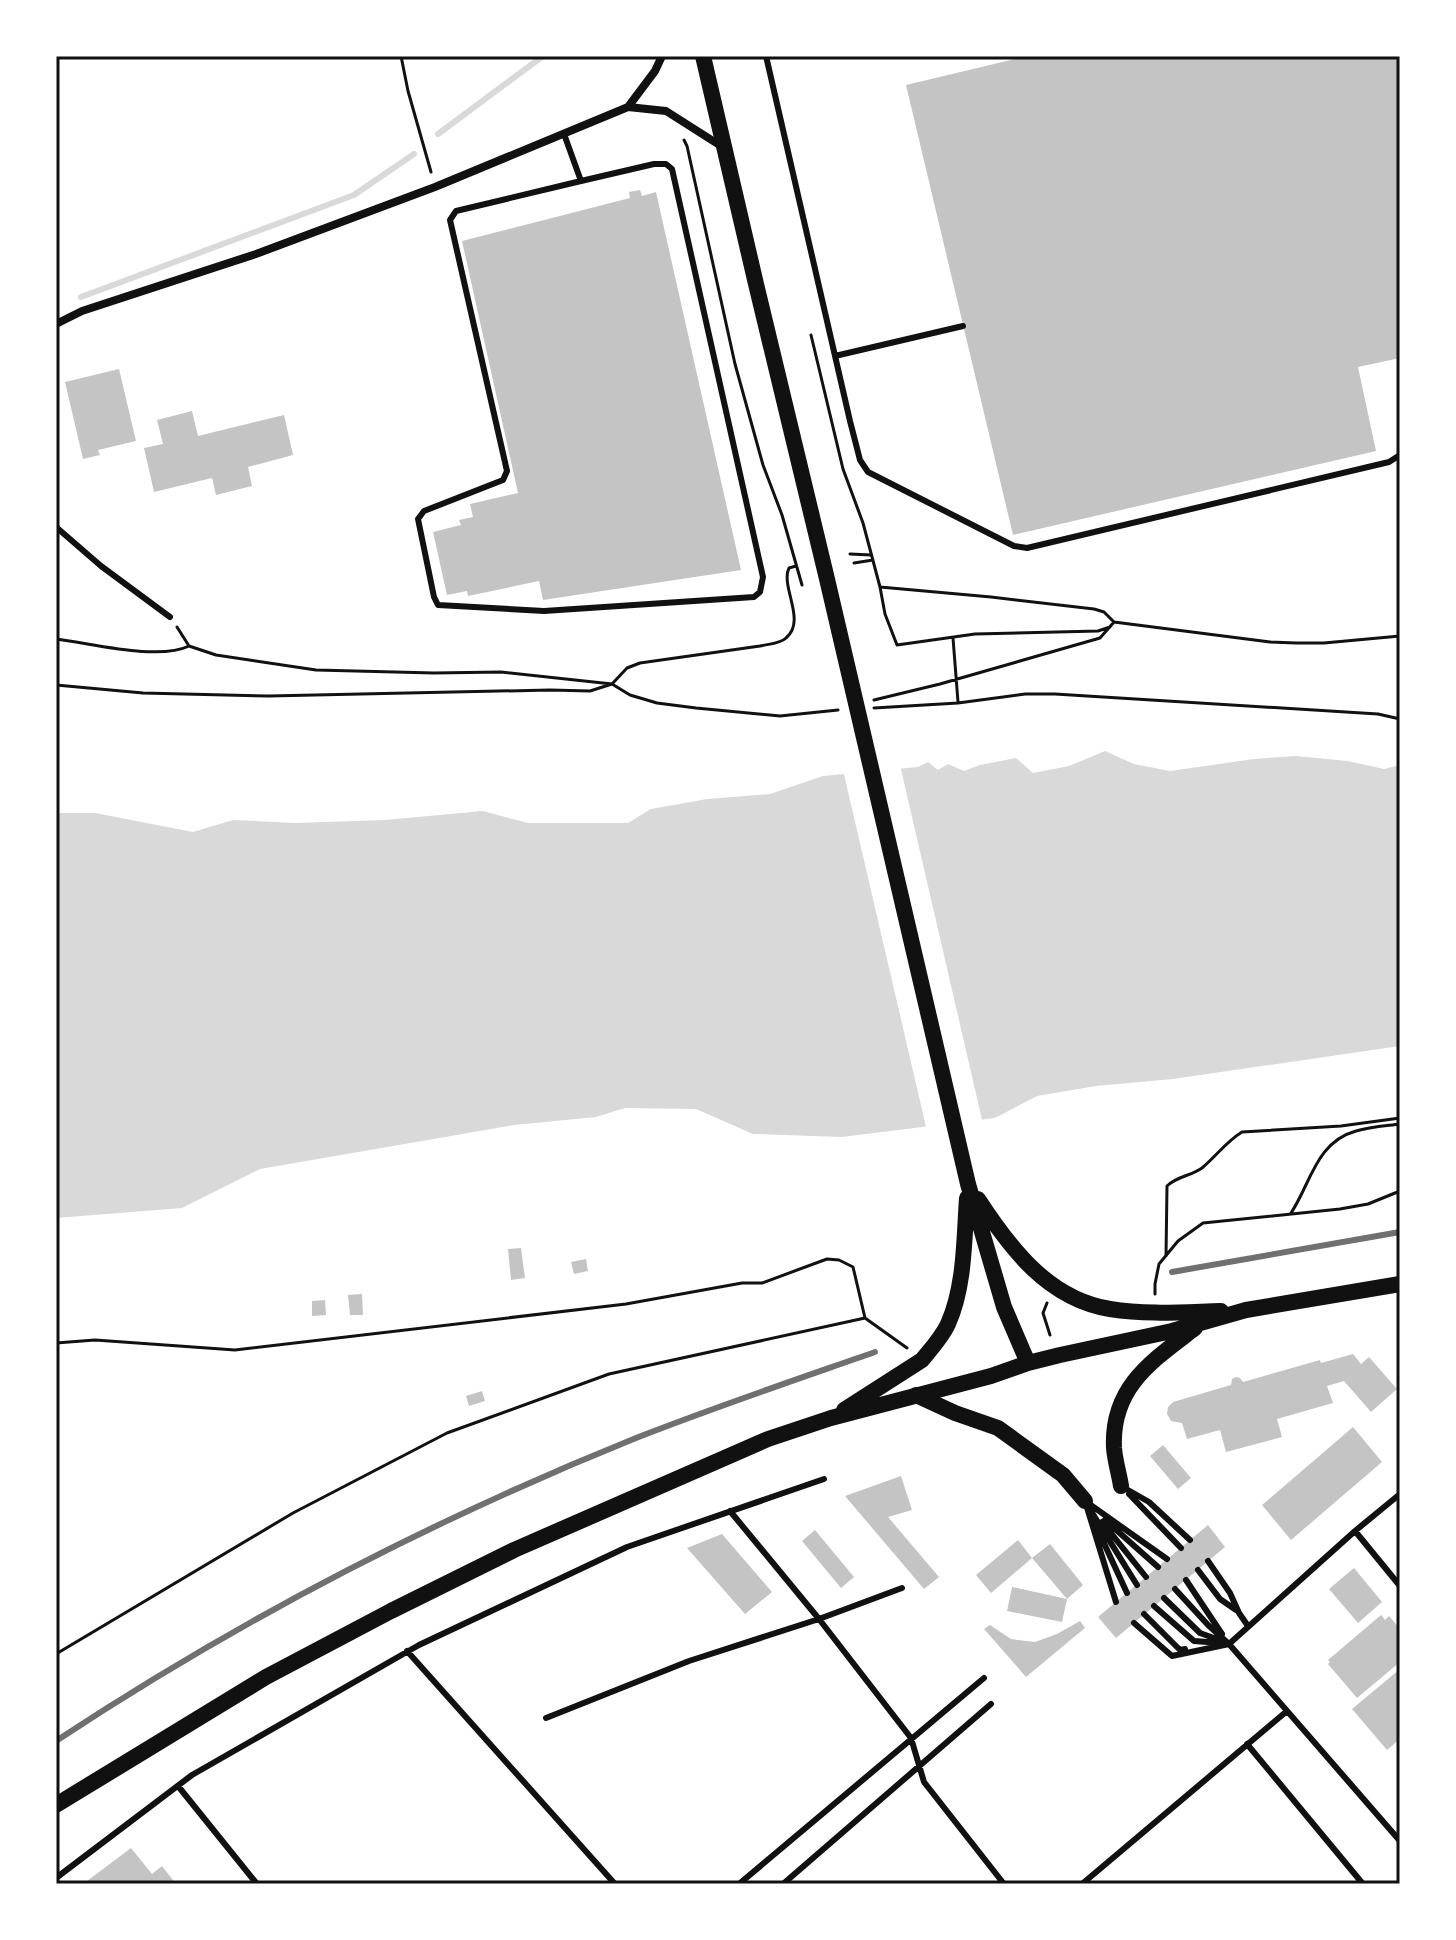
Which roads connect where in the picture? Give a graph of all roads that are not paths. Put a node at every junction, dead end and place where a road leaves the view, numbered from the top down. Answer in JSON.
{"nodes":[{"id":1,"x":662,"y":56,"type":"edge"},
{"id":2,"x":703,"y":56,"type":"edge"},
{"id":3,"x":766,"y":56,"type":"edge"},
{"id":4,"x":628,"y":107,"type":"junction"},
{"id":5,"x":564,"y":134,"type":"junction"},
{"id":6,"x":725,"y":148,"type":"junction"},
{"id":7,"x":581,"y":181,"type":"junction"},
{"id":8,"x":56,"y":324,"type":"edge"},
{"id":9,"x":963,"y":326,"type":"dead end"},
{"id":10,"x":835,"y":356,"type":"junction"},
{"id":11,"x":1400,"y":455,"type":"edge"},
{"id":12,"x":56,"y":527,"type":"edge"},
{"id":13,"x":170,"y":617,"type":"road end"},
{"id":14,"x":968,"y":1184,"type":"junction"},
{"id":15,"x":1400,"y":1284,"type":"edge"},
{"id":16,"x":1246,"y":1310,"type":"junction"},
{"id":17,"x":1201,"y":1323,"type":"junction"},
{"id":18,"x":1028,"y":1363,"type":"junction"},
{"id":19,"x":916,"y":1395,"type":"junction"},
{"id":20,"x":831,"y":1418,"type":"junction"},
{"id":21,"x":824,"y":1479,"type":"dead end"},
{"id":22,"x":1121,"y":1486,"type":"junction"},
{"id":23,"x":1400,"y":1494,"type":"edge"},
{"id":24,"x":1085,"y":1501,"type":"junction"},
{"id":25,"x":730,"y":1511,"type":"junction"},
{"id":26,"x":1355,"y":1531,"type":"junction"},
{"id":27,"x":1190,"y":1540,"type":"dead end"},
{"id":28,"x":1181,"y":1548,"type":"dead end"},
{"id":29,"x":1167,"y":1559,"type":"dead end"},
{"id":30,"x":1208,"y":1561,"type":"dead end"},
{"id":31,"x":1158,"y":1567,"type":"dead end"},
{"id":32,"x":1198,"y":1570,"type":"dead end"},
{"id":33,"x":1146,"y":1577,"type":"dead end"},
{"id":34,"x":1186,"y":1580,"type":"dead end"},
{"id":35,"x":1137,"y":1585,"type":"dead end"},
{"id":36,"x":1400,"y":1586,"type":"edge"},
{"id":37,"x":902,"y":1588,"type":"dead end"},
{"id":38,"x":1175,"y":1589,"type":"dead end"},
{"id":39,"x":1127,"y":1593,"type":"dead end"},
{"id":40,"x":1164,"y":1598,"type":"dead end"},
{"id":41,"x":1116,"y":1602,"type":"dead end"},
{"id":42,"x":1154,"y":1606,"type":"dead end"},
{"id":43,"x":1239,"y":1613,"type":"junction"},
{"id":44,"x":1144,"y":1614,"type":"dead end"},
{"id":45,"x":819,"y":1619,"type":"junction"},
{"id":46,"x":1134,"y":1623,"type":"dead end"},
{"id":47,"x":1248,"y":1626,"type":"junction"},
{"id":48,"x":1229,"y":1644,"type":"junction"},
{"id":49,"x":407,"y":1651,"type":"junction"},
{"id":50,"x":984,"y":1678,"type":"dead end"},
{"id":51,"x":991,"y":1704,"type":"dead end"},
{"id":52,"x":1287,"y":1711,"type":"junction"},
{"id":53,"x":546,"y":1718,"type":"dead end"},
{"id":54,"x":911,"y":1738,"type":"junction"},
{"id":55,"x":1247,"y":1744,"type":"junction"},
{"id":56,"x":919,"y":1765,"type":"junction"},
{"id":57,"x":178,"y":1786,"type":"junction"},
{"id":58,"x":56,"y":1805,"type":"edge"},
{"id":59,"x":1400,"y":1841,"type":"edge"},
{"id":60,"x":56,"y":1878,"type":"edge"},
{"id":61,"x":257,"y":1884,"type":"edge"},
{"id":62,"x":615,"y":1884,"type":"edge"},
{"id":63,"x":739,"y":1884,"type":"edge"},
{"id":64,"x":783,"y":1884,"type":"edge"},
{"id":65,"x":1004,"y":1884,"type":"edge"},
{"id":66,"x":1082,"y":1884,"type":"edge"},
{"id":67,"x":1363,"y":1884,"type":"edge"}],
"edges":[{"from":1,"to":4,"type":"street"},
{"from":2,"to":6,"type":"main road"},
{"from":3,"to":10,"type":"lane"},
{"from":4,"to":5,"type":"street"},
{"from":4,"to":6,"type":"street"},
{"from":5,"to":7,"type":"lane"},
{"from":5,"to":8,"type":"street"},
{"from":6,"to":14,"type":"main road"},
{"from":7,"to":7,"type":"lane"},
{"from":9,"to":10,"type":"lane"},
{"from":10,"to":11,"type":"lane"},
{"from":12,"to":13,"type":"lane"},
{"from":14,"to":16,"type":"main road"},
{"from":14,"to":18,"type":"main road"},
{"from":14,"to":20,"type":"main road"},
{"from":15,"to":16,"type":"main road"},
{"from":16,"to":17,"type":"main road"},
{"from":17,"to":18,"type":"main road"},
{"from":17,"to":22,"type":"main road"},
{"from":18,"to":19,"type":"main road"},
{"from":19,"to":20,"type":"main road"},
{"from":19,"to":24,"type":"main road"},
{"from":20,"to":58,"type":"main road"},
{"from":21,"to":25,"type":"lane"},
{"from":22,"to":27,"type":"lane"},
{"from":22,"to":28,"type":"lane"},
{"from":23,"to":26,"type":"lane"},
{"from":24,"to":29,"type":"lane"},
{"from":24,"to":31,"type":"lane"},
{"from":24,"to":33,"type":"lane"},
{"from":24,"to":35,"type":"lane"},
{"from":24,"to":39,"type":"lane"},
{"from":24,"to":41,"type":"lane"},
{"from":25,"to":45,"type":"lane"},
{"from":25,"to":49,"type":"lane"},
{"from":26,"to":36,"type":"lane"},
{"from":26,"to":47,"type":"lane"},
{"from":30,"to":43,"type":"lane"},
{"from":32,"to":43,"type":"lane"},
{"from":34,"to":48,"type":"lane"},
{"from":37,"to":45,"type":"lane"},
{"from":38,"to":48,"type":"lane"},
{"from":40,"to":48,"type":"lane"},
{"from":42,"to":48,"type":"lane"},
{"from":43,"to":47,"type":"lane"},
{"from":44,"to":48,"type":"lane"},
{"from":45,"to":53,"type":"lane"},
{"from":45,"to":54,"type":"lane"},
{"from":46,"to":48,"type":"lane"},
{"from":47,"to":48,"type":"lane"},
{"from":48,"to":52,"type":"lane"},
{"from":49,"to":57,"type":"lane"},
{"from":49,"to":62,"type":"lane"},
{"from":50,"to":54,"type":"lane"},
{"from":51,"to":56,"type":"lane"},
{"from":52,"to":55,"type":"lane"},
{"from":52,"to":59,"type":"lane"},
{"from":54,"to":56,"type":"lane"},
{"from":54,"to":63,"type":"lane"},
{"from":55,"to":66,"type":"lane"},
{"from":55,"to":67,"type":"lane"},
{"from":56,"to":64,"type":"lane"},
{"from":56,"to":65,"type":"lane"},
{"from":57,"to":60,"type":"lane"},
{"from":57,"to":61,"type":"lane"}]}
